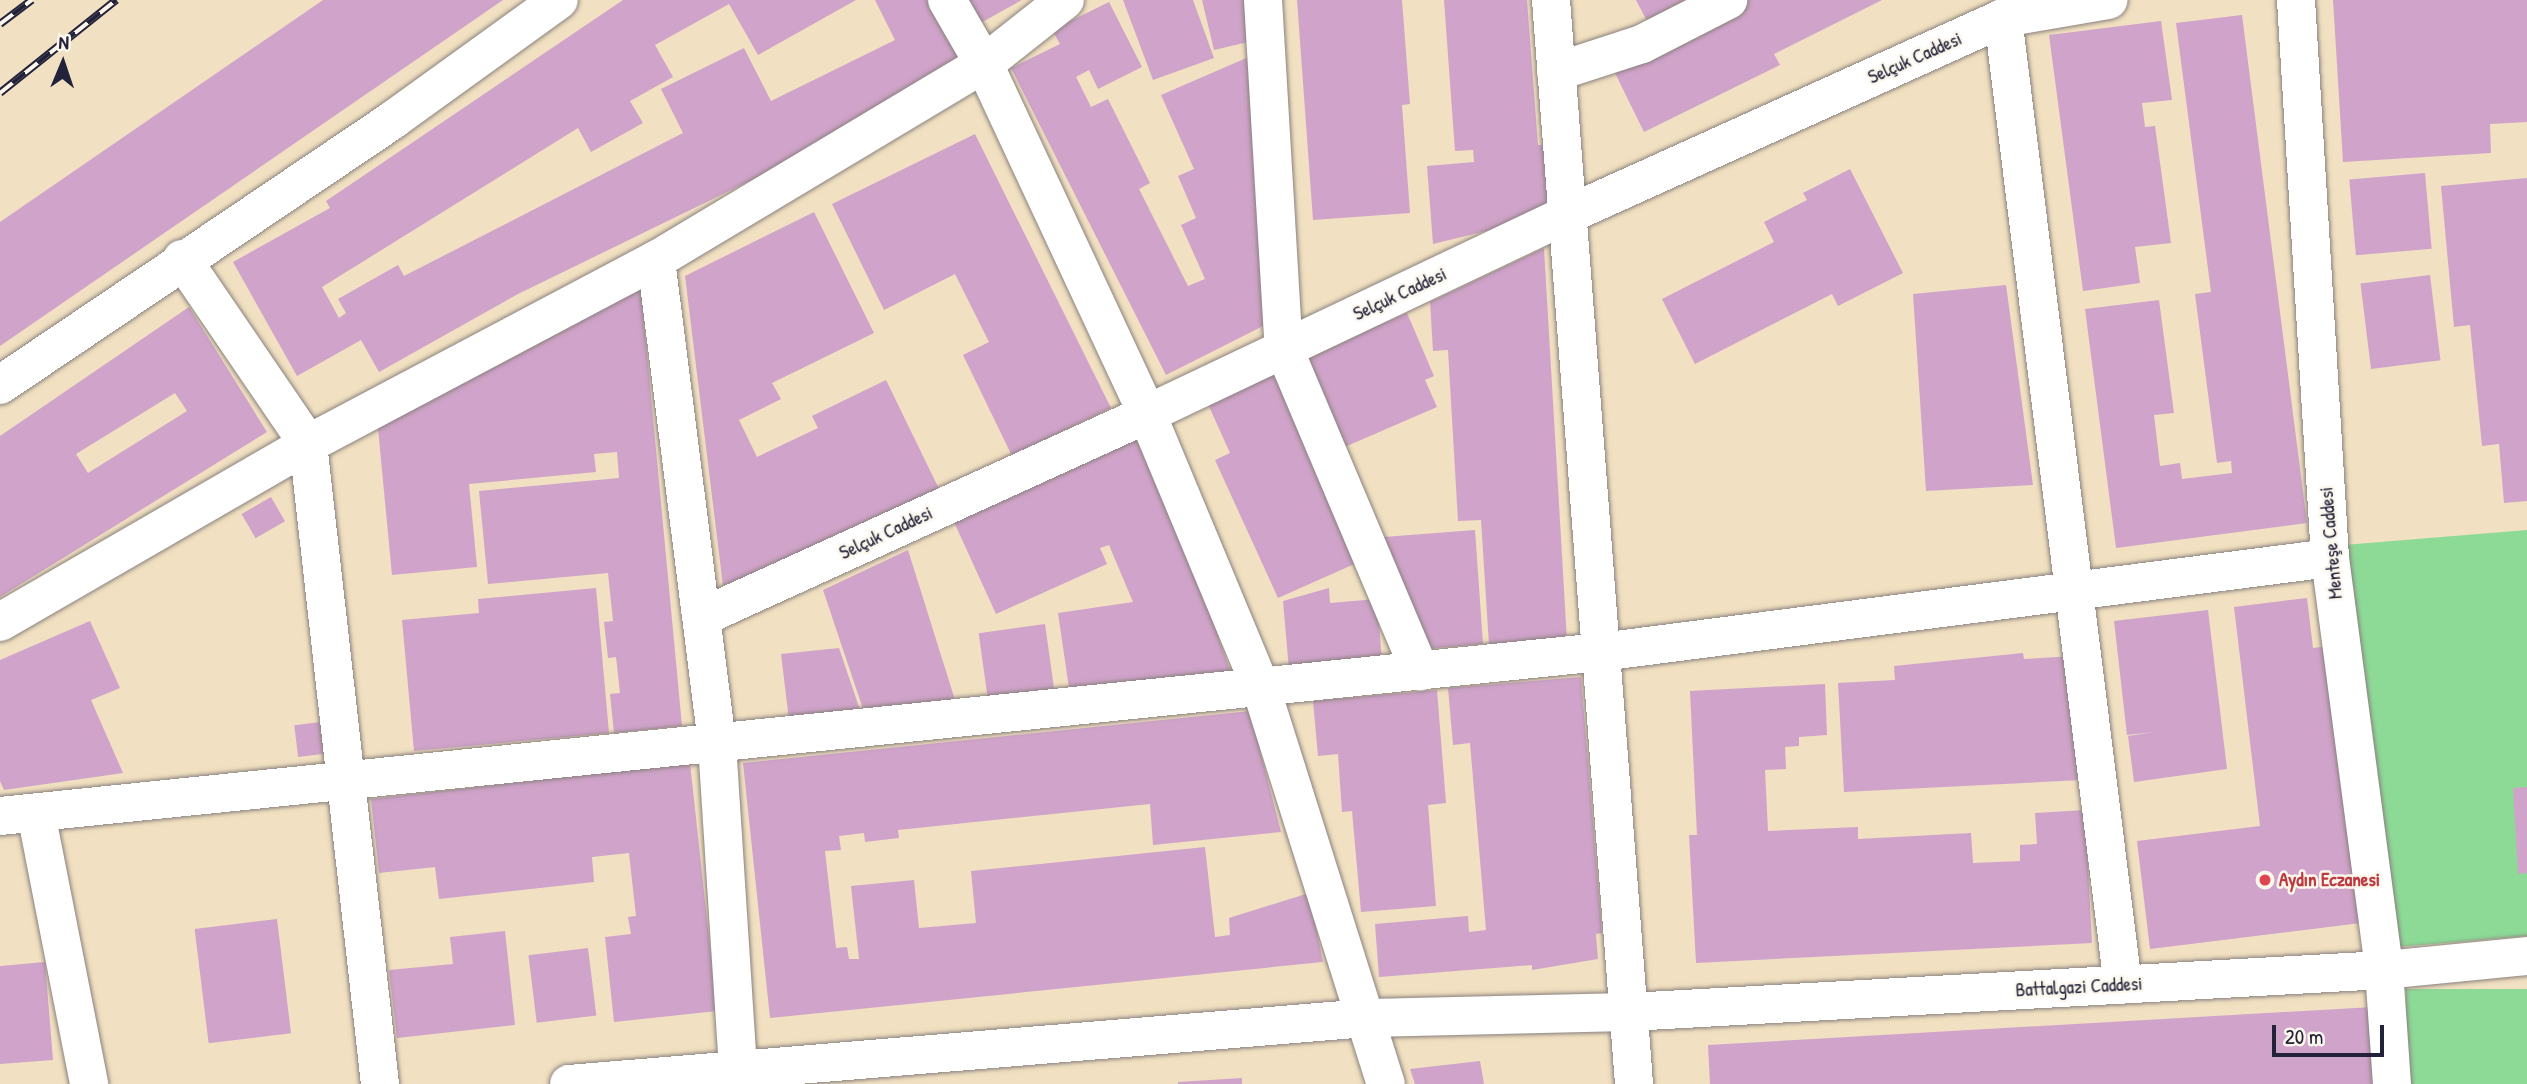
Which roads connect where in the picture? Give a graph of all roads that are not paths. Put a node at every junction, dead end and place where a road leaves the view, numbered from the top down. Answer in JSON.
{"nodes":[{"id":1,"x":559,"y":0,"type":"edge"},
{"id":2,"x":947,"y":0,"type":"edge"},
{"id":3,"x":1065,"y":0,"type":"edge"},
{"id":4,"x":1263,"y":0,"type":"edge"},
{"id":5,"x":1551,"y":0,"type":"edge"},
{"id":6,"x":1728,"y":0,"type":"edge"},
{"id":7,"x":2108,"y":0,"type":"edge"},
{"id":8,"x":2296,"y":0,"type":"edge"},
{"id":9,"x":2003,"y":18,"type":"junction"},
{"id":10,"x":984,"y":64,"type":"junction"},
{"id":11,"x":1556,"y":72,"type":"junction"},
{"id":12,"x":1567,"y":215,"type":"junction"},
{"id":13,"x":182,"y":259,"type":"junction"},
{"id":14,"x":656,"y":260,"type":"junction"},
{"id":15,"x":1284,"y":349,"type":"junction"},
{"id":16,"x":0,"y":385,"type":"edge"},
{"id":17,"x":1147,"y":414,"type":"junction"},
{"id":18,"x":308,"y":444,"type":"junction"},
{"id":19,"x":2330,"y":558,"type":"junction"},
{"id":20,"x":2077,"y":591,"type":"junction"},
{"id":21,"x":702,"y":617,"type":"junction"},
{"id":22,"x":0,"y":622,"type":"edge"},
{"id":23,"x":1601,"y":652,"type":"junction"},
{"id":24,"x":1420,"y":671,"type":"junction"},
{"id":25,"x":1261,"y":688,"type":"junction"},
{"id":26,"x":717,"y":744,"type":"junction"},
{"id":27,"x":347,"y":780,"type":"junction"},
{"id":28,"x":18,"y":814,"type":"edge"},
{"id":29,"x":2527,"y":956,"type":"edge"},
{"id":30,"x":2384,"y":970,"type":"junction"},
{"id":31,"x":2123,"y":985,"type":"junction"},
{"id":32,"x":1630,"y":1012,"type":"junction"},
{"id":33,"x":1367,"y":1018,"type":"junction"},
{"id":34,"x":738,"y":1078,"type":"edge"},
{"id":35,"x":89,"y":1084,"type":"edge"},
{"id":36,"x":380,"y":1084,"type":"edge"},
{"id":37,"x":569,"y":1084,"type":"edge"},
{"id":38,"x":1386,"y":1084,"type":"edge"},
{"id":39,"x":1633,"y":1084,"type":"edge"},
{"id":40,"x":2392,"y":1084,"type":"edge"}],
"edges":[{"from":1,"to":13,"type":"street"},
{"from":2,"to":10,"type":"street"},
{"from":3,"to":10,"type":"street"},
{"from":4,"to":15,"type":"street"},
{"from":5,"to":11,"type":"street"},
{"from":6,"to":11,"type":"street"},
{"from":7,"to":9,"type":"street","name":"Selçuk Caddesi"},
{"from":8,"to":19,"type":"street","name":"Menteşe Caddesi"},
{"from":9,"to":12,"type":"street","name":"Selçuk Caddesi"},
{"from":9,"to":20,"type":"street"},
{"from":10,"to":14,"type":"street"},
{"from":10,"to":17,"type":"street"},
{"from":11,"to":12,"type":"street"},
{"from":12,"to":15,"type":"street","name":"Selçuk Caddesi"},
{"from":12,"to":23,"type":"street"},
{"from":13,"to":16,"type":"street"},
{"from":13,"to":18,"type":"street"},
{"from":14,"to":18,"type":"street"},
{"from":14,"to":21,"type":"street"},
{"from":15,"to":17,"type":"street","name":"Selçuk Caddesi"},
{"from":15,"to":24,"type":"street"},
{"from":17,"to":21,"type":"street","name":"Selçuk Caddesi"},
{"from":17,"to":25,"type":"street"},
{"from":18,"to":22,"type":"street"},
{"from":18,"to":27,"type":"street"},
{"from":19,"to":20,"type":"street"},
{"from":19,"to":30,"type":"street","name":"Menteşe Caddesi"},
{"from":20,"to":23,"type":"street"},
{"from":20,"to":31,"type":"street"},
{"from":21,"to":26,"type":"street"},
{"from":23,"to":24,"type":"street"},
{"from":23,"to":32,"type":"street"},
{"from":24,"to":25,"type":"street"},
{"from":25,"to":26,"type":"street"},
{"from":25,"to":33,"type":"street"},
{"from":26,"to":27,"type":"street"},
{"from":26,"to":34,"type":"street"},
{"from":27,"to":28,"type":"street"},
{"from":27,"to":36,"type":"street"},
{"from":28,"to":35,"type":"street"},
{"from":29,"to":30,"type":"street","name":"Battalgazi Caddesi"},
{"from":30,"to":31,"type":"street","name":"Battalgazi Caddesi"},
{"from":30,"to":40,"type":"street","name":"Menteşe Caddesi"},
{"from":31,"to":32,"type":"street","name":"Battalgazi Caddesi"},
{"from":32,"to":33,"type":"street","name":"Battalgazi Caddesi"},
{"from":32,"to":39,"type":"street"},
{"from":33,"to":34,"type":"street","name":"Battalgazi Caddesi"},
{"from":33,"to":38,"type":"street"},
{"from":34,"to":37,"type":"street","name":"Battalgazi Caddesi"}]}
